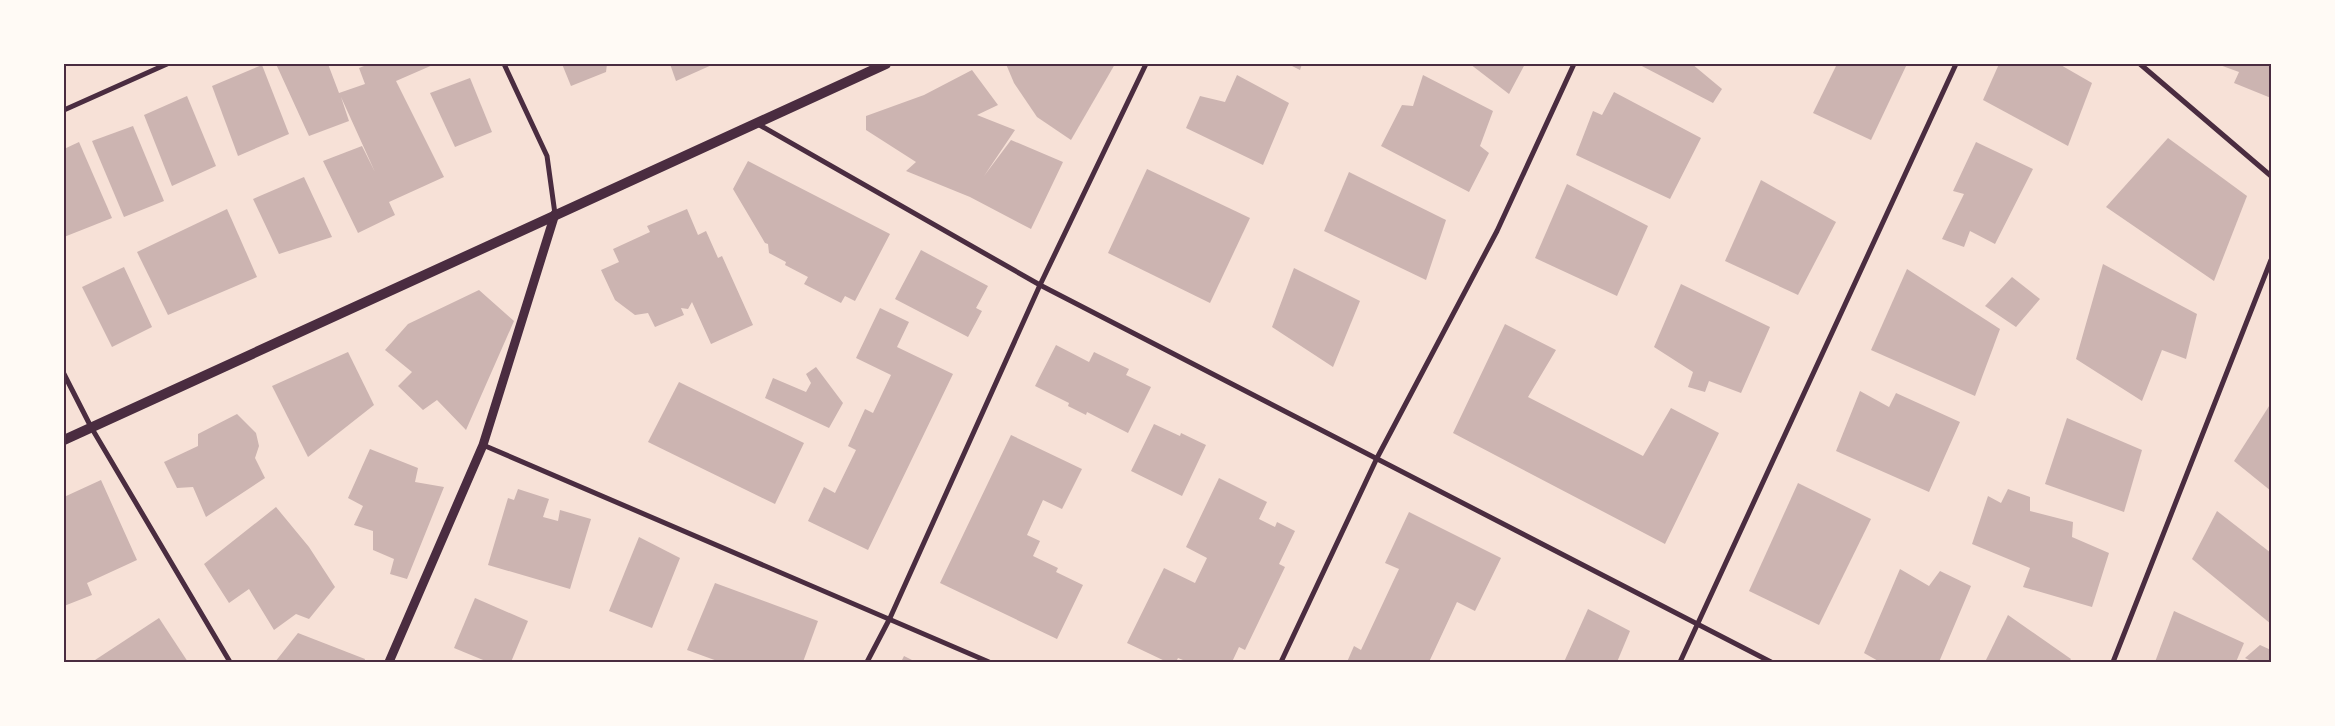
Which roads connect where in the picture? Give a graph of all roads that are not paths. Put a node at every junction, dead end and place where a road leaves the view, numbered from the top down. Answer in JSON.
{"nodes":[{"id":1,"x":167,"y":64,"type":"edge"},
{"id":2,"x":504,"y":64,"type":"edge"},
{"id":3,"x":886,"y":64,"type":"edge"},
{"id":4,"x":1146,"y":64,"type":"edge"},
{"id":5,"x":1574,"y":64,"type":"edge"},
{"id":6,"x":1956,"y":64,"type":"edge"},
{"id":7,"x":2140,"y":64,"type":"edge"},
{"id":8,"x":64,"y":110,"type":"edge"},
{"id":9,"x":756,"y":123,"type":"junction"},
{"id":10,"x":2271,"y":176,"type":"edge"},
{"id":11,"x":555,"y":214,"type":"junction"},
{"id":12,"x":2271,"y":260,"type":"edge"},
{"id":13,"x":1040,"y":285,"type":"junction"},
{"id":14,"x":64,"y":374,"type":"edge"},
{"id":15,"x":91,"y":427,"type":"junction"},
{"id":16,"x":64,"y":440,"type":"edge"},
{"id":17,"x":483,"y":445,"type":"junction"},
{"id":18,"x":1377,"y":458,"type":"junction"},
{"id":19,"x":890,"y":618,"type":"junction"},
{"id":20,"x":1698,"y":625,"type":"junction"},
{"id":21,"x":230,"y":662,"type":"edge"},
{"id":22,"x":389,"y":662,"type":"edge"},
{"id":23,"x":867,"y":662,"type":"edge"},
{"id":24,"x":989,"y":662,"type":"edge"},
{"id":25,"x":1281,"y":662,"type":"edge"},
{"id":26,"x":1680,"y":662,"type":"edge"},
{"id":27,"x":1771,"y":662,"type":"edge"},
{"id":28,"x":2113,"y":662,"type":"edge"}],
"edges":[{"from":1,"to":8,"type":"street"},
{"from":2,"to":11,"type":"street"},
{"from":3,"to":9,"type":"main road"},
{"from":4,"to":13,"type":"street"},
{"from":5,"to":18,"type":"street"},
{"from":6,"to":20,"type":"street"},
{"from":7,"to":10,"type":"street"},
{"from":9,"to":11,"type":"main road"},
{"from":9,"to":13,"type":"street"},
{"from":11,"to":15,"type":"main road"},
{"from":11,"to":17,"type":"street"},
{"from":12,"to":28,"type":"street"},
{"from":13,"to":18,"type":"street"},
{"from":13,"to":19,"type":"street"},
{"from":14,"to":15,"type":"street"},
{"from":15,"to":16,"type":"main road"},
{"from":15,"to":21,"type":"street"},
{"from":17,"to":19,"type":"street"},
{"from":17,"to":22,"type":"street"},
{"from":18,"to":20,"type":"street"},
{"from":18,"to":25,"type":"street"},
{"from":19,"to":23,"type":"street"},
{"from":19,"to":24,"type":"street"},
{"from":20,"to":26,"type":"street"},
{"from":20,"to":27,"type":"street"}]}
